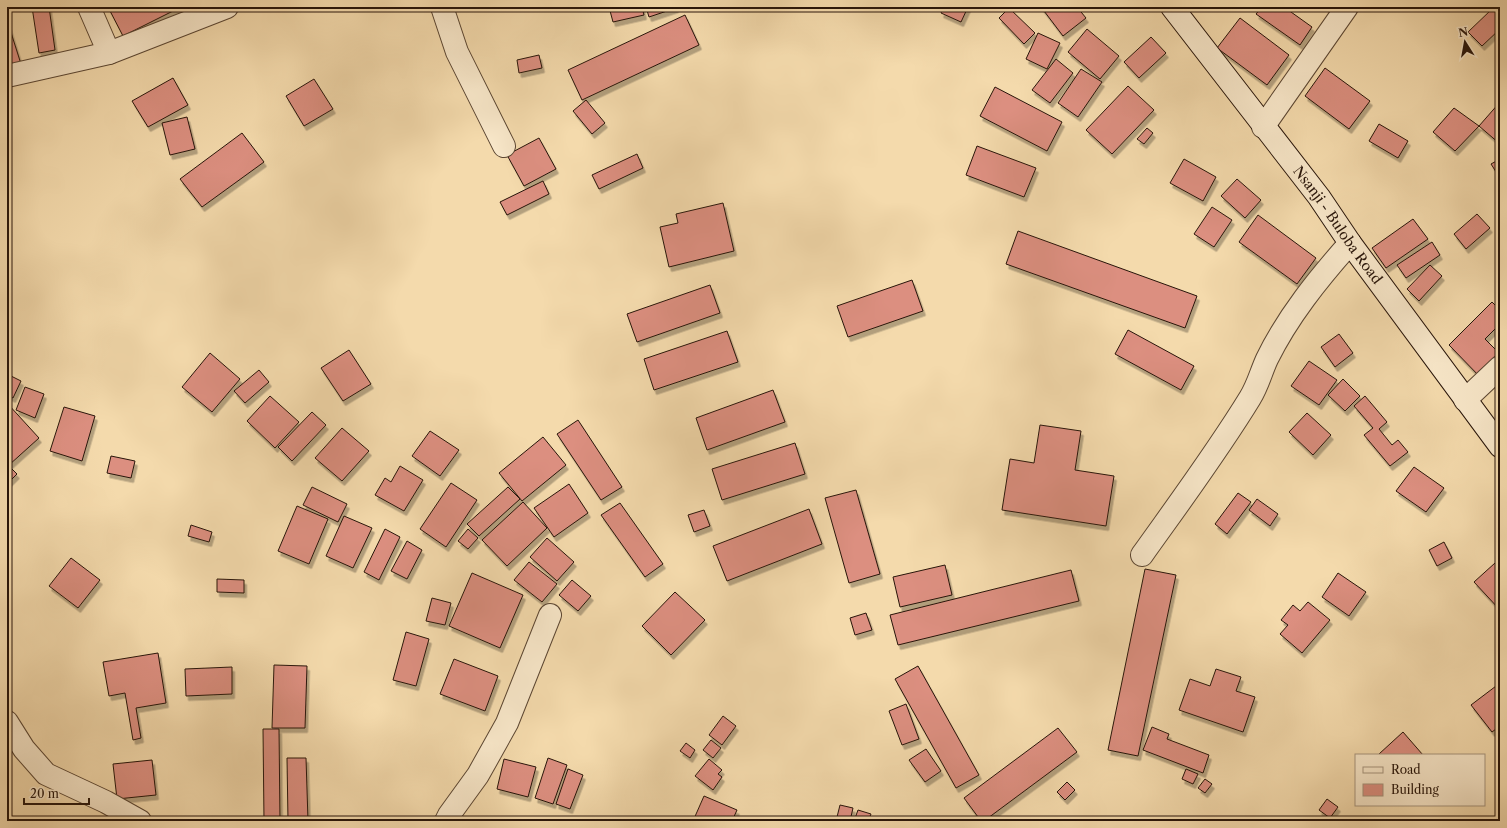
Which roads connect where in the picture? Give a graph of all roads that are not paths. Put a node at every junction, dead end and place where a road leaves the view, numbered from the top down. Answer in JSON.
{"nodes":[{"id":1,"x":89,"y":7,"type":"edge"},
{"id":2,"x":227,"y":7,"type":"edge"},
{"id":3,"x":442,"y":7,"type":"edge"},
{"id":4,"x":1172,"y":7,"type":"edge"},
{"id":5,"x":1347,"y":7,"type":"edge"},
{"id":6,"x":109,"y":52,"type":"junction"},
{"id":7,"x":7,"y":76,"type":"edge"},
{"id":8,"x":1263,"y":127,"type":"junction"},
{"id":9,"x":504,"y":146,"type":"dead end"},
{"id":10,"x":1350,"y":243,"type":"junction"},
{"id":11,"x":1500,"y":367,"type":"edge"},
{"id":12,"x":1465,"y":400,"type":"junction"},
{"id":13,"x":1500,"y":446,"type":"edge"},
{"id":14,"x":1142,"y":556,"type":"dead end"},
{"id":15,"x":550,"y":615,"type":"dead end"},
{"id":16,"x":7,"y":722,"type":"edge"},
{"id":17,"x":140,"y":821,"type":"edge"},
{"id":18,"x":446,"y":821,"type":"edge"}],
"edges":[{"from":1,"to":6,"type":"street"},
{"from":2,"to":6,"type":"street"},
{"from":3,"to":9,"type":"street"},
{"from":4,"to":8,"type":"street","name":"Nsanji - Buloba Road"},
{"from":5,"to":8,"type":"street"},
{"from":6,"to":7,"type":"street"},
{"from":8,"to":10,"type":"street","name":"Nsanji - Buloba Road"},
{"from":10,"to":12,"type":"street","name":"Nsanji - Buloba Road"},
{"from":10,"to":14,"type":"street"},
{"from":11,"to":12,"type":"street"},
{"from":12,"to":13,"type":"street","name":"Nsanji - Buloba Road"},
{"from":15,"to":18,"type":"street"},
{"from":16,"to":17,"type":"street"}]}
